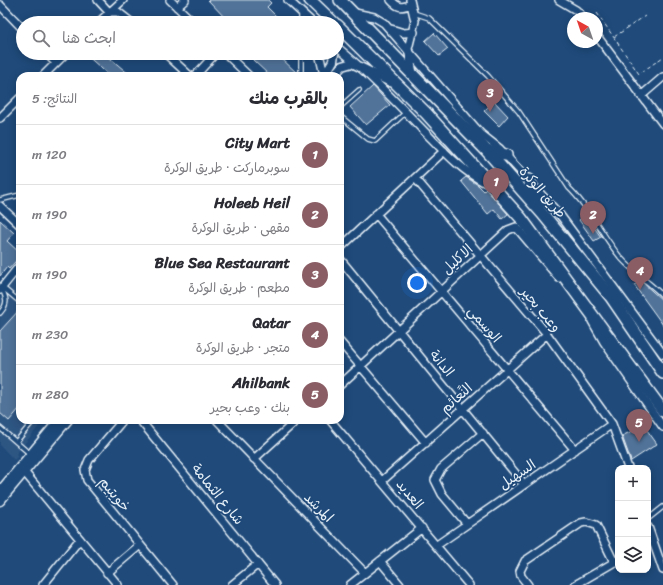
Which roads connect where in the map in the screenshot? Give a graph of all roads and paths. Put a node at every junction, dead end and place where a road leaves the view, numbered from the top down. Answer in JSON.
{"nodes":[{"id":1,"x":98,"y":0,"type":"edge"},
{"id":2,"x":123,"y":0,"type":"edge"},
{"id":3,"x":170,"y":0,"type":"edge"},
{"id":4,"x":185,"y":0,"type":"edge"},
{"id":5,"x":288,"y":0,"type":"edge"},
{"id":6,"x":340,"y":0,"type":"edge"},
{"id":7,"x":391,"y":0,"type":"edge"},
{"id":8,"x":559,"y":0,"type":"edge"},
{"id":9,"x":410,"y":2,"type":"edge"},
{"id":10,"x":314,"y":3,"type":"edge"},
{"id":11,"x":0,"y":5,"type":"edge"},
{"id":12,"x":177,"y":7,"type":"junction"},
{"id":13,"x":301,"y":11,"type":"junction"},
{"id":14,"x":349,"y":11,"type":"junction"},
{"id":15,"x":109,"y":12,"type":"junction"},
{"id":16,"x":578,"y":12,"type":"edge"},
{"id":17,"x":413,"y":13,"type":"junction"},
{"id":18,"x":105,"y":16,"type":"edge"},
{"id":19,"x":123,"y":16,"type":"edge"},
{"id":20,"x":187,"y":16,"type":"edge"},
{"id":21,"x":301,"y":16,"type":"edge"},
{"id":22,"x":306,"y":16,"type":"edge"},
{"id":23,"x":320,"y":16,"type":"edge"},
{"id":24,"x":327,"y":16,"type":"edge"},
{"id":25,"x":645,"y":16,"type":"dead end"},
{"id":26,"x":16,"y":22,"type":"edge"},
{"id":27,"x":603,"y":23,"type":"edge"},
{"id":28,"x":389,"y":28,"type":"junction"},
{"id":29,"x":414,"y":32,"type":"junction"},
{"id":30,"x":344,"y":33,"type":"edge"},
{"id":31,"x":614,"y":38,"type":"junction"},
{"id":32,"x":603,"y":44,"type":"edge"},
{"id":33,"x":408,"y":49,"type":"junction"},
{"id":34,"x":344,"y":53,"type":"edge"},
{"id":35,"x":663,"y":57,"type":"edge"},
{"id":36,"x":53,"y":60,"type":"edge"},
{"id":37,"x":59,"y":60,"type":"edge"},
{"id":38,"x":173,"y":60,"type":"edge"},
{"id":39,"x":210,"y":60,"type":"edge"},
{"id":40,"x":232,"y":60,"type":"edge"},
{"id":41,"x":301,"y":60,"type":"edge"},
{"id":42,"x":321,"y":60,"type":"edge"},
{"id":43,"x":332,"y":60,"type":"edge"},
{"id":44,"x":56,"y":63,"type":"junction"},
{"id":45,"x":358,"y":65,"type":"junction"},
{"id":46,"x":47,"y":72,"type":"edge"},
{"id":47,"x":186,"y":72,"type":"edge"},
{"id":48,"x":199,"y":72,"type":"edge"},
{"id":49,"x":245,"y":72,"type":"edge"},
{"id":50,"x":301,"y":72,"type":"edge"},
{"id":51,"x":323,"y":72,"type":"edge"},
{"id":52,"x":326,"y":72,"type":"edge"},
{"id":53,"x":337,"y":72,"type":"edge"},
{"id":54,"x":663,"y":77,"type":"edge"},
{"id":55,"x":416,"y":80,"type":"junction"},
{"id":56,"x":359,"y":90,"type":"dead end"},
{"id":57,"x":410,"y":96,"type":"junction"},
{"id":58,"x":641,"y":96,"type":"junction"},
{"id":59,"x":16,"y":101,"type":"edge"},
{"id":60,"x":344,"y":103,"type":"edge"},
{"id":61,"x":406,"y":112,"type":"junction"},
{"id":62,"x":1,"y":114,"type":"edge"},
{"id":63,"x":344,"y":119,"type":"edge"},
{"id":64,"x":663,"y":124,"type":"edge"},
{"id":65,"x":444,"y":151,"type":"junction"},
{"id":66,"x":487,"y":151,"type":"junction"},
{"id":67,"x":506,"y":155,"type":"junction"},
{"id":68,"x":415,"y":178,"type":"junction"},
{"id":69,"x":529,"y":180,"type":"junction"},
{"id":70,"x":494,"y":186,"type":"junction"},
{"id":71,"x":16,"y":196,"type":"edge"},
{"id":72,"x":0,"y":200,"type":"edge"},
{"id":73,"x":0,"y":206,"type":"edge"},
{"id":74,"x":542,"y":213,"type":"junction"},
{"id":75,"x":376,"y":214,"type":"junction"},
{"id":76,"x":16,"y":221,"type":"edge"},
{"id":77,"x":344,"y":244,"type":"edge"},
{"id":78,"x":542,"y":246,"type":"junction"},
{"id":79,"x":480,"y":256,"type":"junction"},
{"id":80,"x":542,"y":258,"type":"junction"},
{"id":81,"x":344,"y":264,"type":"edge"},
{"id":82,"x":16,"y":270,"type":"edge"},
{"id":83,"x":1,"y":288,"type":"edge"},
{"id":84,"x":441,"y":292,"type":"junction"},
{"id":85,"x":663,"y":296,"type":"edge"},
{"id":86,"x":16,"y":299,"type":"edge"},
{"id":87,"x":0,"y":313,"type":"edge"},
{"id":88,"x":399,"y":331,"type":"junction"},
{"id":89,"x":547,"y":334,"type":"junction"},
{"id":90,"x":344,"y":347,"type":"edge"},
{"id":91,"x":663,"y":354,"type":"edge"},
{"id":92,"x":360,"y":366,"type":"junction"},
{"id":93,"x":507,"y":370,"type":"junction"},
{"id":94,"x":663,"y":373,"type":"edge"},
{"id":95,"x":344,"y":381,"type":"edge"},
{"id":96,"x":463,"y":409,"type":"junction"},
{"id":97,"x":663,"y":410,"type":"edge"},
{"id":98,"x":31,"y":424,"type":"edge"},
{"id":99,"x":56,"y":424,"type":"edge"},
{"id":100,"x":64,"y":424,"type":"edge"},
{"id":101,"x":120,"y":424,"type":"edge"},
{"id":102,"x":143,"y":424,"type":"edge"},
{"id":103,"x":221,"y":424,"type":"edge"},
{"id":104,"x":293,"y":424,"type":"edge"},
{"id":105,"x":333,"y":424,"type":"edge"},
{"id":106,"x":612,"y":424,"type":"junction"},
{"id":107,"x":0,"y":428,"type":"edge"},
{"id":108,"x":663,"y":428,"type":"edge"},
{"id":109,"x":482,"y":433,"type":"junction"},
{"id":110,"x":16,"y":442,"type":"junction"},
{"id":111,"x":426,"y":443,"type":"junction"},
{"id":112,"x":575,"y":450,"type":"junction"},
{"id":113,"x":30,"y":454,"type":"junction"},
{"id":114,"x":254,"y":459,"type":"junction"},
{"id":115,"x":627,"y":465,"type":"edge"},
{"id":116,"x":23,"y":469,"type":"junction"},
{"id":117,"x":382,"y":481,"type":"junction"},
{"id":118,"x":524,"y":484,"type":"junction"},
{"id":119,"x":0,"y":491,"type":"edge"},
{"id":120,"x":0,"y":501,"type":"edge"},
{"id":121,"x":663,"y":507,"type":"edge"},
{"id":122,"x":651,"y":517,"type":"edge"},
{"id":123,"x":467,"y":524,"type":"junction"},
{"id":124,"x":422,"y":528,"type":"junction"},
{"id":125,"x":80,"y":539,"type":"junction"},
{"id":126,"x":651,"y":543,"type":"edge"},
{"id":127,"x":140,"y":545,"type":"junction"},
{"id":128,"x":437,"y":545,"type":"junction"},
{"id":129,"x":615,"y":559,"type":"edge"},
{"id":130,"x":380,"y":561,"type":"junction"},
{"id":131,"x":615,"y":562,"type":"edge"},
{"id":132,"x":258,"y":564,"type":"junction"},
{"id":133,"x":663,"y":570,"type":"edge"},
{"id":134,"x":108,"y":573,"type":"junction"},
{"id":135,"x":364,"y":574,"type":"junction"},
{"id":136,"x":43,"y":585,"type":"edge"},
{"id":137,"x":118,"y":585,"type":"edge"},
{"id":138,"x":173,"y":585,"type":"edge"},
{"id":139,"x":232,"y":585,"type":"edge"},
{"id":140,"x":275,"y":585,"type":"edge"},
{"id":141,"x":350,"y":585,"type":"edge"},
{"id":142,"x":400,"y":585,"type":"edge"},
{"id":143,"x":469,"y":585,"type":"edge"},
{"id":144,"x":528,"y":585,"type":"edge"},
{"id":145,"x":575,"y":585,"type":"edge"}],
"edges":[{"from":1,"to":15,"type":"street"},
{"from":2,"to":15,"type":"street"},
{"from":3,"to":12,"type":"street"},
{"from":4,"to":12,"type":"street"},
{"from":5,"to":13,"type":"street"},
{"from":6,"to":14,"type":"highway","name":"طريق الوكرة"},
{"from":7,"to":9,"type":"street"},
{"from":8,"to":16,"type":"street"},
{"from":9,"to":17,"type":"street"},
{"from":10,"to":23,"type":"street"},
{"from":10,"to":24,"type":"highway"},
{"from":11,"to":26,"type":"street"},
{"from":12,"to":20,"type":"street"},
{"from":13,"to":21,"type":"lane"},
{"from":13,"to":22,"type":"street"},
{"from":14,"to":28,"type":"street","name":"طريق الوكرة"},
{"from":14,"to":55,"type":"highway","name":"طريق الوكرة"},
{"from":15,"to":18,"type":"street"},
{"from":15,"to":19,"type":"street"},
{"from":17,"to":29,"type":"street"},
{"from":17,"to":85,"type":"lane"},
{"from":25,"to":31,"type":"path"},
{"from":27,"to":31,"type":"path"},
{"from":28,"to":29,"type":"street"},
{"from":28,"to":33,"type":"street","name":"طريق الوكرة"},
{"from":29,"to":33,"type":"street"},
{"from":30,"to":57,"type":"highway"},
{"from":31,"to":35,"type":"path"},
{"from":32,"to":58,"type":"street"},
{"from":33,"to":55,"type":"street"},
{"from":33,"to":67,"type":"street","name":"طريق الوكرة"},
{"from":34,"to":45,"type":"street"},
{"from":36,"to":44,"type":"street"},
{"from":37,"to":44,"type":"street"},
{"from":38,"to":47,"type":"street"},
{"from":39,"to":48,"type":"street"},
{"from":40,"to":49,"type":"street"},
{"from":41,"to":50,"type":"lane"},
{"from":42,"to":51,"type":"street"},
{"from":43,"to":52,"type":"street"},
{"from":44,"to":46,"type":"street"},
{"from":45,"to":53,"type":"street"},
{"from":45,"to":57,"type":"street"},
{"from":45,"to":61,"type":"street"},
{"from":54,"to":58,"type":"street"},
{"from":55,"to":66,"type":"highway","name":"طريق الوكرة"},
{"from":56,"to":60,"type":"lane"},
{"from":57,"to":70,"type":"highway"},
{"from":58,"to":64,"type":"street"},
{"from":59,"to":62,"type":"street"},
{"from":61,"to":63,"type":"lane"},
{"from":61,"to":65,"type":"street"},
{"from":65,"to":68,"type":"street"},
{"from":65,"to":70,"type":"street"},
{"from":66,"to":67,"type":"highway"},
{"from":66,"to":74,"type":"highway","name":"طريق الوكرة"},
{"from":67,"to":69,"type":"street","name":"طريق الوكرة"},
{"from":68,"to":75,"type":"street"},
{"from":68,"to":79,"type":"street","name":"وعب بحير"},
{"from":69,"to":74,"type":"highway"},
{"from":69,"to":91,"type":"street","name":"طريق الوكرة"},
{"from":70,"to":78,"type":"highway"},
{"from":71,"to":72,"type":"lane"},
{"from":73,"to":76,"type":"street"},
{"from":74,"to":94,"type":"highway","name":"طريق الوكرة"},
{"from":75,"to":77,"type":"street"},
{"from":75,"to":84,"type":"street","name":"الوسمي"},
{"from":78,"to":80,"type":"highway"},
{"from":78,"to":97,"type":"highway"},
{"from":79,"to":80,"type":"street","name":"الاكليل"},
{"from":79,"to":84,"type":"street","name":"الاكليل"},
{"from":79,"to":89,"type":"street","name":"وعب بحير"},
{"from":80,"to":108,"type":"street","name":"الاكليل"},
{"from":81,"to":88,"type":"street","name":"الدانة"},
{"from":82,"to":83,"type":"street"},
{"from":83,"to":86,"type":"lane"},
{"from":83,"to":87,"type":"lane"},
{"from":84,"to":88,"type":"street","name":"الاكليل"},
{"from":84,"to":93,"type":"street","name":"الوسمي"},
{"from":88,"to":92,"type":"street","name":"الاكليل"},
{"from":88,"to":96,"type":"street","name":"الدانة"},
{"from":89,"to":93,"type":"street","name":"النًعائم"},
{"from":89,"to":106,"type":"street","name":"وعب بحير"},
{"from":90,"to":92,"type":"street"},
{"from":92,"to":95,"type":"street","name":"الاكليل"},
{"from":92,"to":111,"type":"street"},
{"from":93,"to":96,"type":"street","name":"النًعائم"},
{"from":93,"to":112,"type":"street","name":"الوسمي"},
{"from":96,"to":109,"type":"street","name":"الدانة"},
{"from":96,"to":111,"type":"street","name":"النًعائم"},
{"from":98,"to":110,"type":"lane"},
{"from":99,"to":113,"type":"street"},
{"from":100,"to":116,"type":"street"},
{"from":101,"to":127,"type":"street","name":"خويتيم"},
{"from":102,"to":132,"type":"street","name":"شارع الثمامة"},
{"from":103,"to":114,"type":"street","name":"المرشد"},
{"from":104,"to":114,"type":"street"},
{"from":105,"to":117,"type":"street","name":"العديد"},
{"from":106,"to":112,"type":"street","name":"السهيل"},
{"from":106,"to":115,"type":"street","name":"وعب بحير"},
{"from":107,"to":110,"type":"lane"},
{"from":109,"to":118,"type":"street","name":"الدانة"},
{"from":109,"to":123,"type":"street"},
{"from":110,"to":113,"type":"lane"},
{"from":111,"to":117,"type":"street","name":"النًعائم"},
{"from":112,"to":118,"type":"street","name":"السهيل"},
{"from":113,"to":116,"type":"street"},
{"from":114,"to":135,"type":"street","name":"المرشد"},
{"from":116,"to":119,"type":"street"},
{"from":116,"to":120,"type":"street"},
{"from":116,"to":125,"type":"street"},
{"from":117,"to":124,"type":"street","name":"العديد"},
{"from":118,"to":123,"type":"street","name":"السهيل"},
{"from":121,"to":122,"type":"lane"},
{"from":123,"to":128,"type":"street","name":"السهيل"},
{"from":124,"to":128,"type":"street","name":"العديد"},
{"from":124,"to":130,"type":"street"},
{"from":125,"to":134,"type":"street"},
{"from":125,"to":136,"type":"street"},
{"from":126,"to":133,"type":"street"},
{"from":127,"to":134,"type":"street"},
{"from":127,"to":138,"type":"street","name":"خويتيم"},
{"from":128,"to":143,"type":"street","name":"العديد"},
{"from":129,"to":144,"type":"street"},
{"from":130,"to":135,"type":"street"},
{"from":130,"to":142,"type":"street"},
{"from":131,"to":145,"type":"street"},
{"from":132,"to":139,"type":"street"},
{"from":132,"to":140,"type":"street","name":"شارع الثمامة"},
{"from":134,"to":137,"type":"street"},
{"from":135,"to":141,"type":"street"}]}
